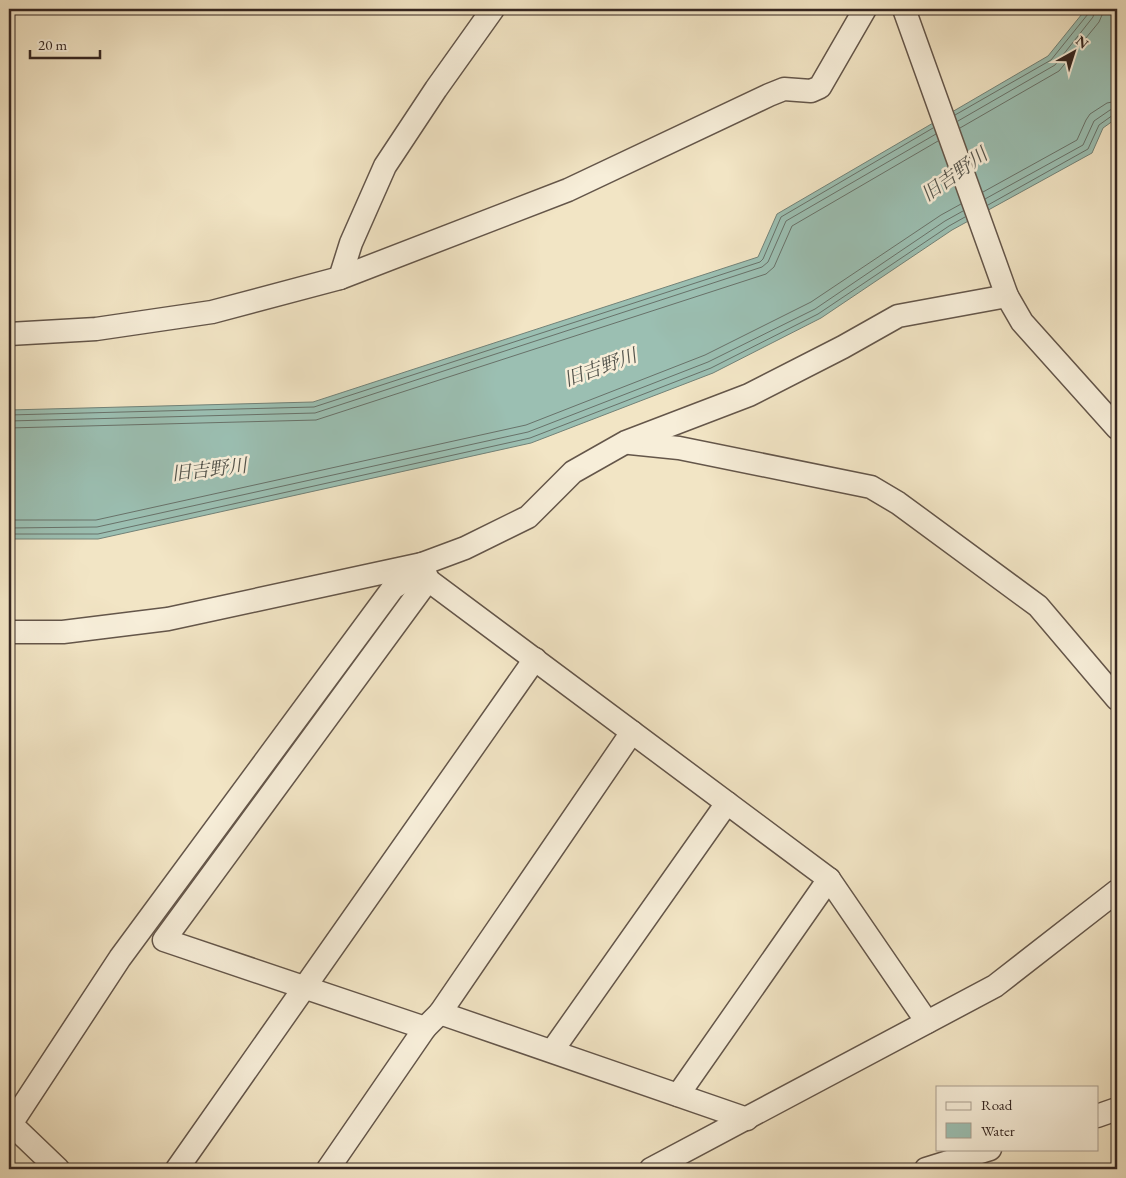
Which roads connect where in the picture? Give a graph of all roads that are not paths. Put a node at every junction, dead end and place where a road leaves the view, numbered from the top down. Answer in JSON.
{"nodes":[{"id":1,"x":493,"y":9,"type":"edge"},
{"id":2,"x":865,"y":9,"type":"edge"},
{"id":3,"x":904,"y":9,"type":"edge"},
{"id":4,"x":340,"y":278,"type":"junction"},
{"id":5,"x":1007,"y":296,"type":"junction"},
{"id":6,"x":9,"y":334,"type":"edge"},
{"id":7,"x":1117,"y":428,"type":"edge"},
{"id":8,"x":626,"y":442,"type":"junction"},
{"id":9,"x":425,"y":572,"type":"junction"},
{"id":10,"x":9,"y":632,"type":"edge"},
{"id":11,"x":535,"y":660,"type":"junction"},
{"id":12,"x":1117,"y":699,"type":"edge"},
{"id":13,"x":632,"y":732,"type":"junction"},
{"id":14,"x":727,"y":803,"type":"junction"},
{"id":15,"x":828,"y":879,"type":"junction"},
{"id":16,"x":1117,"y":892,"type":"edge"},
{"id":17,"x":304,"y":987,"type":"junction"},
{"id":18,"x":432,"y":1020,"type":"junction"},
{"id":19,"x":927,"y":1022,"type":"junction"},
{"id":20,"x":552,"y":1052,"type":"junction"},
{"id":21,"x":678,"y":1095,"type":"junction"},
{"id":22,"x":1117,"y":1109,"type":"edge"},
{"id":23,"x":1098,"y":1116,"type":"edge"},
{"id":24,"x":747,"y":1119,"type":"junction"},
{"id":25,"x":987,"y":1150,"type":"edge"},
{"id":26,"x":58,"y":1169,"type":"edge"},
{"id":27,"x":176,"y":1169,"type":"edge"},
{"id":28,"x":328,"y":1169,"type":"edge"},
{"id":29,"x":651,"y":1169,"type":"edge"},
{"id":30,"x":926,"y":1169,"type":"edge"}],
"edges":[{"from":1,"to":4,"type":"street"},
{"from":2,"to":4,"type":"street"},
{"from":3,"to":5,"type":"street"},
{"from":4,"to":6,"type":"street"},
{"from":5,"to":7,"type":"street"},
{"from":5,"to":8,"type":"street"},
{"from":8,"to":9,"type":"street"},
{"from":8,"to":12,"type":"street"},
{"from":9,"to":10,"type":"street"},
{"from":9,"to":11,"type":"street"},
{"from":9,"to":17,"type":"street"},
{"from":9,"to":26,"type":"street"},
{"from":11,"to":13,"type":"street"},
{"from":11,"to":17,"type":"street"},
{"from":13,"to":14,"type":"street"},
{"from":13,"to":18,"type":"street"},
{"from":14,"to":15,"type":"street"},
{"from":14,"to":20,"type":"street"},
{"from":15,"to":19,"type":"street"},
{"from":15,"to":21,"type":"street"},
{"from":16,"to":19,"type":"street"},
{"from":17,"to":18,"type":"street"},
{"from":17,"to":27,"type":"street"},
{"from":18,"to":20,"type":"street"},
{"from":18,"to":28,"type":"street"},
{"from":19,"to":24,"type":"street"},
{"from":20,"to":21,"type":"street"},
{"from":21,"to":24,"type":"street"},
{"from":22,"to":23,"type":"street"},
{"from":24,"to":29,"type":"street"},
{"from":25,"to":30,"type":"street"}]}
